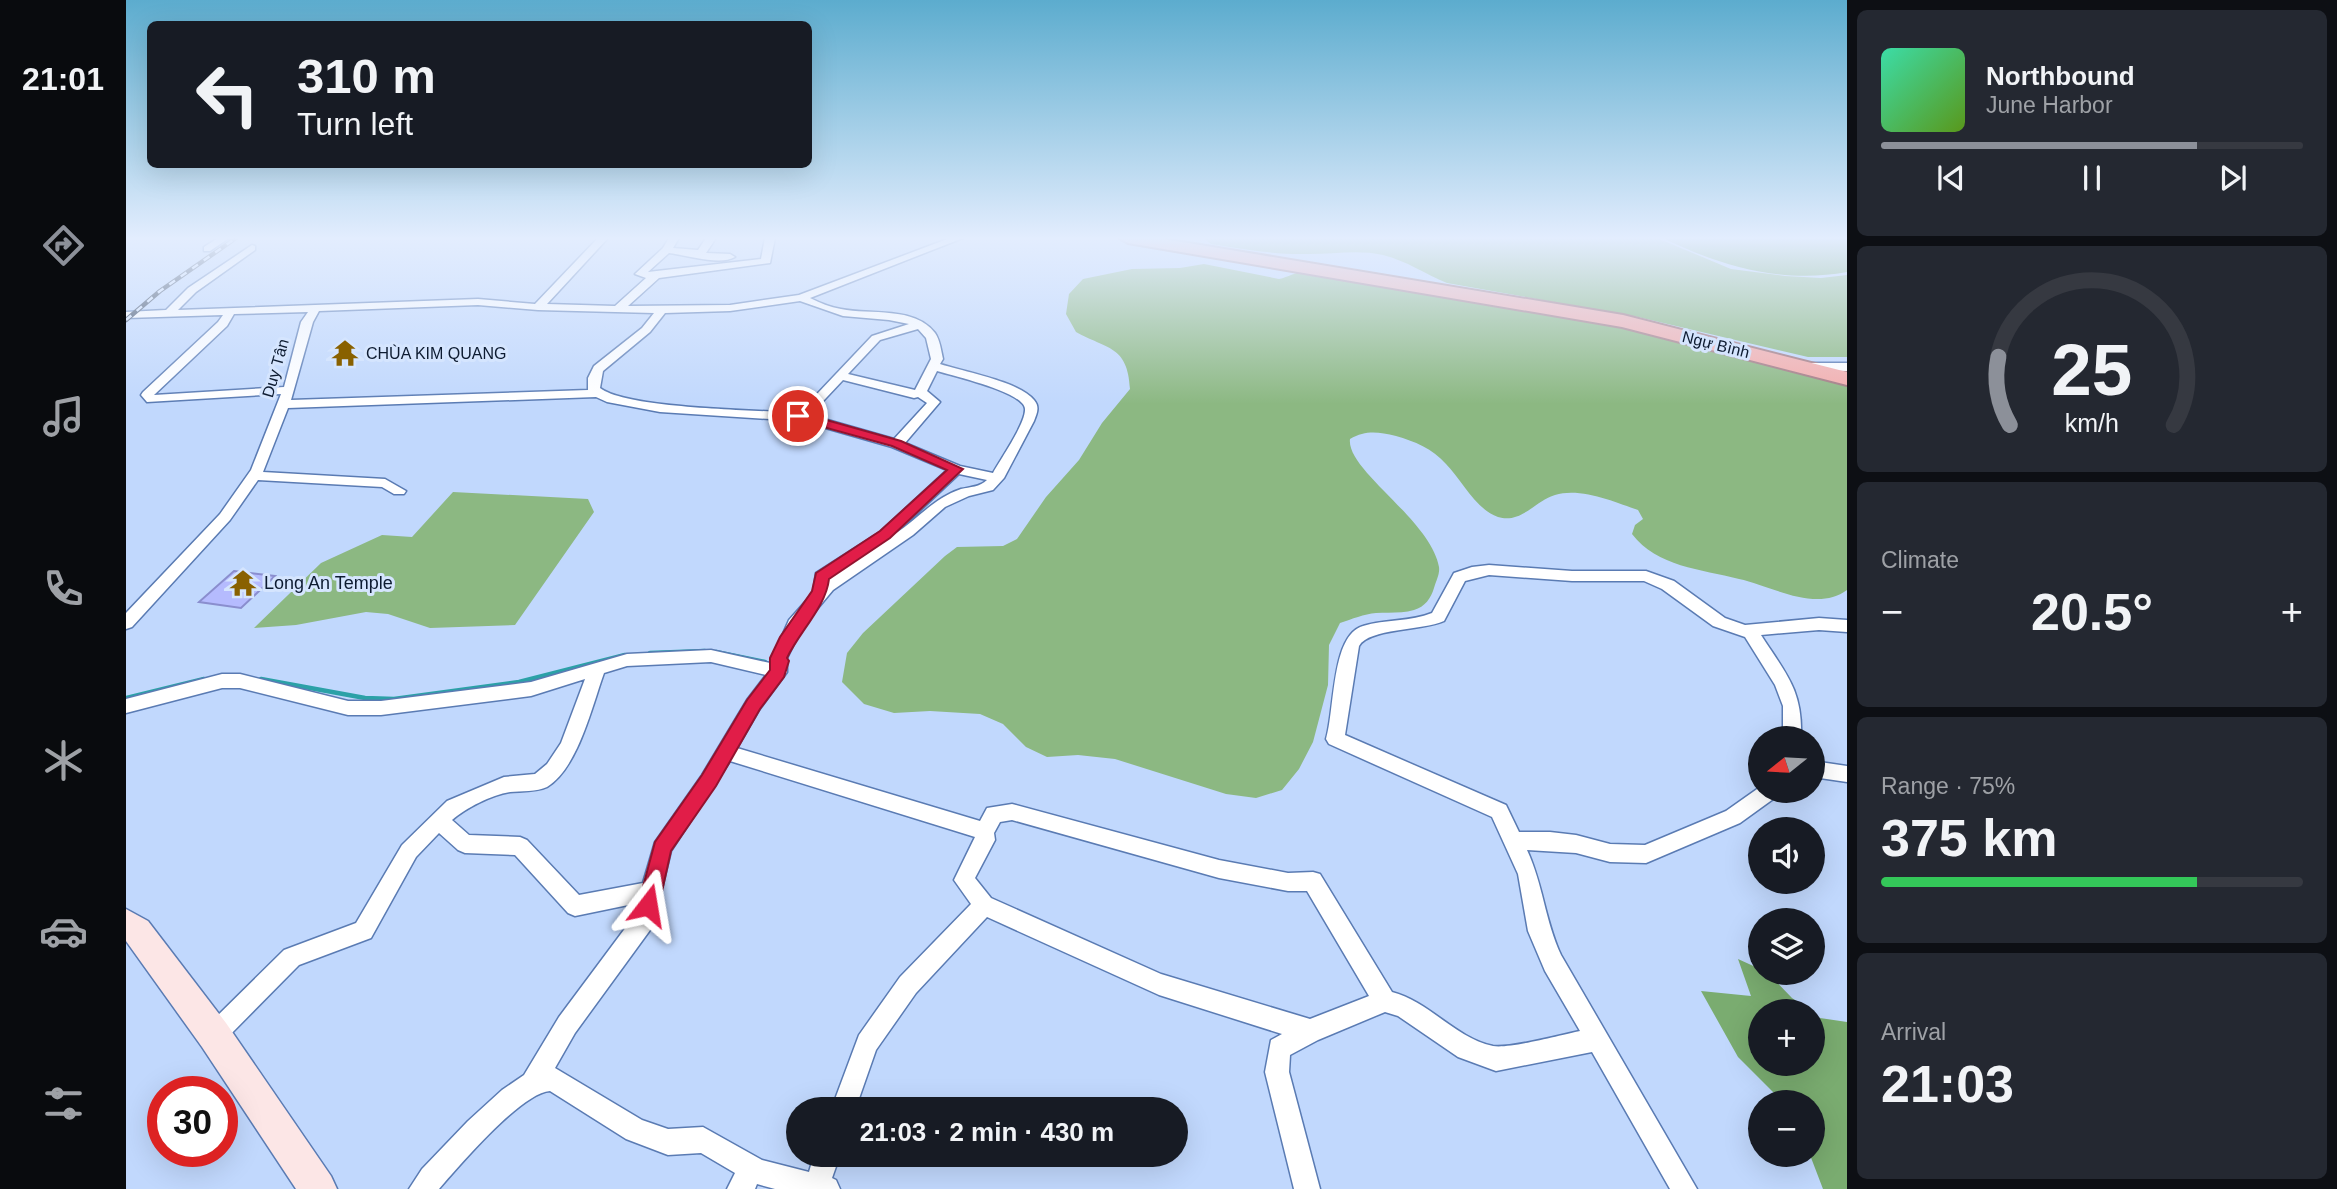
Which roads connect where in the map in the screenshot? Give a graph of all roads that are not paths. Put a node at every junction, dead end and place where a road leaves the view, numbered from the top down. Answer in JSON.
{"nodes":[{"id":1,"x":189,"y":293,"type":"edge"},
{"id":2,"x":551,"y":293,"type":"edge"},
{"id":3,"x":634,"y":293,"type":"edge"},
{"id":4,"x":813,"y":293,"type":"edge"},
{"id":5,"x":1459,"y":293,"type":"edge"},
{"id":6,"x":801,"y":298,"type":"junction"},
{"id":7,"x":538,"y":307,"type":"junction"},
{"id":8,"x":314,"y":308,"type":"junction"},
{"id":9,"x":618,"y":309,"type":"junction"},
{"id":10,"x":662,"y":310,"type":"junction"},
{"id":11,"x":230,"y":311,"type":"junction"},
{"id":12,"x":169,"y":313,"type":"junction"},
{"id":13,"x":126,"y":315,"type":"edge"},
{"id":14,"x":919,"y":325,"type":"junction"},
{"id":15,"x":933,"y":366,"type":"junction"},
{"id":16,"x":1847,"y":366,"type":"edge"},
{"id":17,"x":1810,"y":367,"type":"junction"},
{"id":18,"x":840,"y":376,"type":"junction"},
{"id":19,"x":1847,"y":379,"type":"edge"},
{"id":20,"x":920,"y":392,"type":"junction"},
{"id":21,"x":598,"y":393,"type":"junction"},
{"id":22,"x":286,"y":397,"type":"junction"},
{"id":23,"x":802,"y":417,"type":"junction"},
{"id":24,"x":897,"y":444,"type":"junction"},
{"id":25,"x":956,"y":469,"type":"junction"},
{"id":26,"x":253,"y":476,"type":"junction"},
{"id":27,"x":998,"y":478,"type":"junction"},
{"id":28,"x":399,"y":491,"type":"dead end"},
{"id":29,"x":820,"y":592,"type":"junction"},
{"id":30,"x":126,"y":623,"type":"edge"},
{"id":31,"x":1847,"y":626,"type":"edge"},
{"id":32,"x":1752,"y":633,"type":"junction"},
{"id":33,"x":598,"y":667,"type":"junction"},
{"id":34,"x":777,"y":669,"type":"junction"},
{"id":35,"x":126,"y":706,"type":"edge"},
{"id":36,"x":1792,"y":726,"type":"edge"},
{"id":37,"x":724,"y":752,"type":"junction"},
{"id":38,"x":1825,"y":771,"type":"edge"},
{"id":39,"x":1847,"y":774,"type":"edge"},
{"id":40,"x":1752,"y":803,"type":"edge"},
{"id":41,"x":438,"y":820,"type":"junction"},
{"id":42,"x":984,"y":832,"type":"junction"},
{"id":43,"x":1515,"y":841,"type":"junction"},
{"id":44,"x":652,"y":891,"type":"junction"},
{"id":45,"x":984,"y":905,"type":"junction"},
{"id":46,"x":126,"y":924,"type":"edge"},
{"id":47,"x":1385,"y":1002,"type":"junction"},
{"id":48,"x":1310,"y":1031,"type":"junction"},
{"id":49,"x":214,"y":1035,"type":"junction"},
{"id":50,"x":1596,"y":1040,"type":"junction"},
{"id":51,"x":533,"y":1083,"type":"junction"},
{"id":52,"x":848,"y":1097,"type":"edge"},
{"id":53,"x":825,"y":1167,"type":"edge"},
{"id":54,"x":746,"y":1179,"type":"edge"},
{"id":55,"x":822,"y":1188,"type":"edge"},
{"id":56,"x":318,"y":1189,"type":"edge"},
{"id":57,"x":422,"y":1189,"type":"edge"},
{"id":58,"x":1307,"y":1189,"type":"edge"},
{"id":59,"x":1684,"y":1189,"type":"edge"}],
"edges":[{"from":1,"to":12,"type":"street"},
{"from":2,"to":7,"type":"street"},
{"from":3,"to":9,"type":"street"},
{"from":4,"to":6,"type":"street"},
{"from":5,"to":17,"type":"highway","name":"Ngự Bình"},
{"from":6,"to":10,"type":"street"},
{"from":6,"to":14,"type":"street"},
{"from":7,"to":8,"type":"street"},
{"from":7,"to":9,"type":"street"},
{"from":8,"to":11,"type":"street"},
{"from":8,"to":22,"type":"street","name":"Duy Tân"},
{"from":9,"to":10,"type":"street"},
{"from":10,"to":21,"type":"street"},
{"from":11,"to":12,"type":"street"},
{"from":11,"to":22,"type":"street"},
{"from":12,"to":13,"type":"street"},
{"from":14,"to":15,"type":"street"},
{"from":14,"to":18,"type":"street"},
{"from":15,"to":20,"type":"street"},
{"from":15,"to":27,"type":"street"},
{"from":16,"to":17,"type":"street"},
{"from":17,"to":19,"type":"highway","name":"Ngự Bình"},
{"from":18,"to":20,"type":"street"},
{"from":18,"to":23,"type":"street"},
{"from":20,"to":24,"type":"street"},
{"from":21,"to":22,"type":"street"},
{"from":21,"to":23,"type":"street"},
{"from":22,"to":26,"type":"street","name":"Duy Tân"},
{"from":23,"to":24,"type":"street"},
{"from":24,"to":25,"type":"street"},
{"from":25,"to":27,"type":"street"},
{"from":25,"to":29,"type":"street"},
{"from":26,"to":28,"type":"street"},
{"from":26,"to":30,"type":"street","name":"Duy Tân"},
{"from":27,"to":29,"type":"street"},
{"from":29,"to":34,"type":"street"},
{"from":31,"to":32,"type":"street"},
{"from":32,"to":36,"type":"street"},
{"from":32,"to":43,"type":"street"},
{"from":33,"to":34,"type":"street"},
{"from":33,"to":35,"type":"street"},
{"from":33,"to":41,"type":"street"},
{"from":34,"to":37,"type":"street"},
{"from":37,"to":42,"type":"street"},
{"from":37,"to":44,"type":"street"},
{"from":38,"to":39,"type":"street"},
{"from":40,"to":43,"type":"street"},
{"from":41,"to":44,"type":"street"},
{"from":41,"to":49,"type":"street"},
{"from":42,"to":45,"type":"street"},
{"from":42,"to":47,"type":"street"},
{"from":43,"to":50,"type":"street"},
{"from":44,"to":51,"type":"street"},
{"from":45,"to":48,"type":"street"},
{"from":45,"to":52,"type":"street"},
{"from":46,"to":49,"type":"street"},
{"from":47,"to":48,"type":"street"},
{"from":47,"to":50,"type":"street"},
{"from":48,"to":58,"type":"street"},
{"from":49,"to":56,"type":"street"},
{"from":50,"to":59,"type":"street"},
{"from":51,"to":54,"type":"street"},
{"from":51,"to":57,"type":"street"},
{"from":53,"to":55,"type":"street"},
{"from":54,"to":55,"type":"street"}]}
